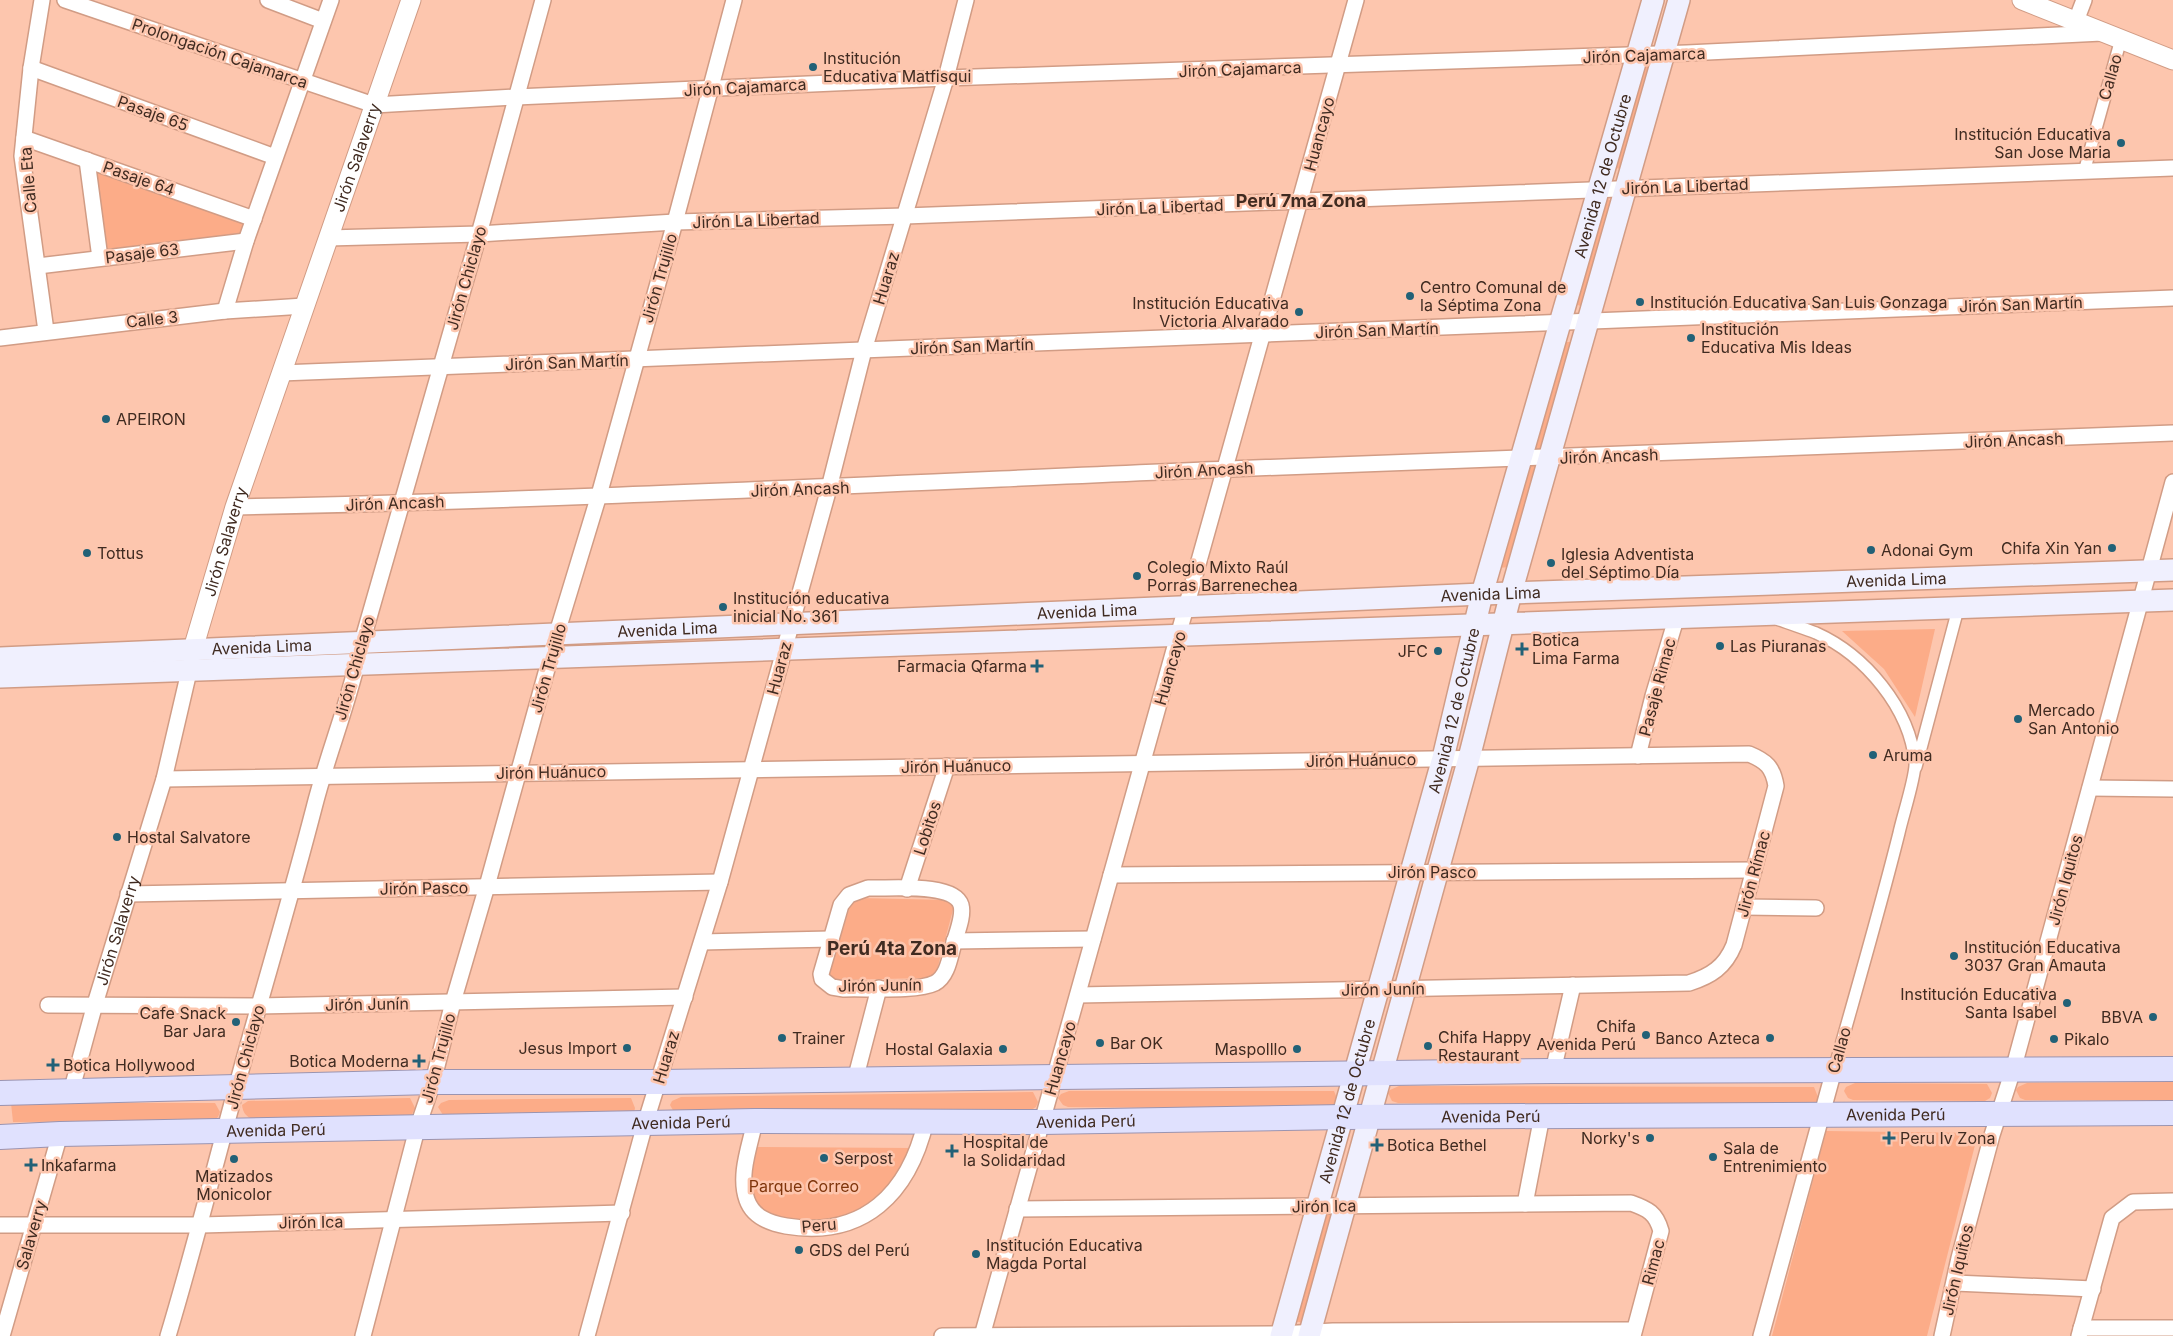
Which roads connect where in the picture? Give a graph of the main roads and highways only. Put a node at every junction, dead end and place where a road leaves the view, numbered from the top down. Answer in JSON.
{"nodes":[{"id":1,"x":1653,"y":0,"type":"edge"},
{"id":2,"x":1678,"y":0,"type":"edge"},
{"id":3,"x":2173,"y":570,"type":"edge"},
{"id":4,"x":1968,"y":576,"type":"junction"},
{"id":5,"x":1511,"y":593,"type":"junction"},
{"id":6,"x":1482,"y":594,"type":"junction"},
{"id":7,"x":2173,"y":600,"type":"edge"},
{"id":8,"x":1958,"y":609,"type":"junction"},
{"id":9,"x":1503,"y":625,"type":"junction"},
{"id":10,"x":1474,"y":626,"type":"junction"},
{"id":11,"x":0,"y":658,"type":"edge"},
{"id":12,"x":0,"y":677,"type":"edge"},
{"id":13,"x":2173,"y":1069,"type":"edge"},
{"id":14,"x":1354,"y":1073,"type":"junction"},
{"id":15,"x":1382,"y":1073,"type":"junction"},
{"id":16,"x":0,"y":1093,"type":"edge"},
{"id":17,"x":2173,"y":1113,"type":"edge"},
{"id":18,"x":1344,"y":1117,"type":"junction"},
{"id":19,"x":1370,"y":1117,"type":"junction"},
{"id":20,"x":0,"y":1137,"type":"edge"},
{"id":21,"x":1309,"y":1334,"type":"edge"},
{"id":22,"x":1281,"y":1335,"type":"edge"}],
"edges":[{"from":1,"to":6,"type":"main road","name":"Avenida 12 de Octubre"},
{"from":2,"to":5,"type":"main road","name":"Avenida 12 de Octubre"},
{"from":3,"to":4,"type":"main road","name":"Avenida Lima"},
{"from":4,"to":5,"type":"main road","name":"Avenida Lima"},
{"from":4,"to":8,"type":"main road"},
{"from":5,"to":6,"type":"main road","name":"Avenida Lima"},
{"from":5,"to":9,"type":"main road","name":"Avenida 12 de Octubre"},
{"from":6,"to":10,"type":"main road","name":"Avenida 12 de Octubre"},
{"from":6,"to":11,"type":"main road","name":"Avenida Lima"},
{"from":7,"to":8,"type":"main road","name":"Avenida Lima"},
{"from":8,"to":9,"type":"main road","name":"Avenida Lima"},
{"from":9,"to":10,"type":"main road","name":"Avenida Lima"},
{"from":9,"to":15,"type":"main road","name":"Avenida 12 de Octubre"},
{"from":10,"to":12,"type":"main road","name":"Avenida Lima"},
{"from":10,"to":14,"type":"main road","name":"Avenida 12 de Octubre"},
{"from":13,"to":15,"type":"main road"},
{"from":14,"to":15,"type":"main road"},
{"from":14,"to":16,"type":"main road"},
{"from":14,"to":18,"type":"main road","name":"Avenida 12 de Octubre"},
{"from":15,"to":19,"type":"main road","name":"Avenida 12 de Octubre"},
{"from":17,"to":19,"type":"main road","name":"Avenida Perú"},
{"from":18,"to":19,"type":"main road","name":"Avenida Perú"},
{"from":18,"to":20,"type":"main road","name":"Avenida Perú"},
{"from":18,"to":22,"type":"main road","name":"Avenida 12 de Octubre"},
{"from":19,"to":21,"type":"main road","name":"Avenida 12 de Octubre"}]}
